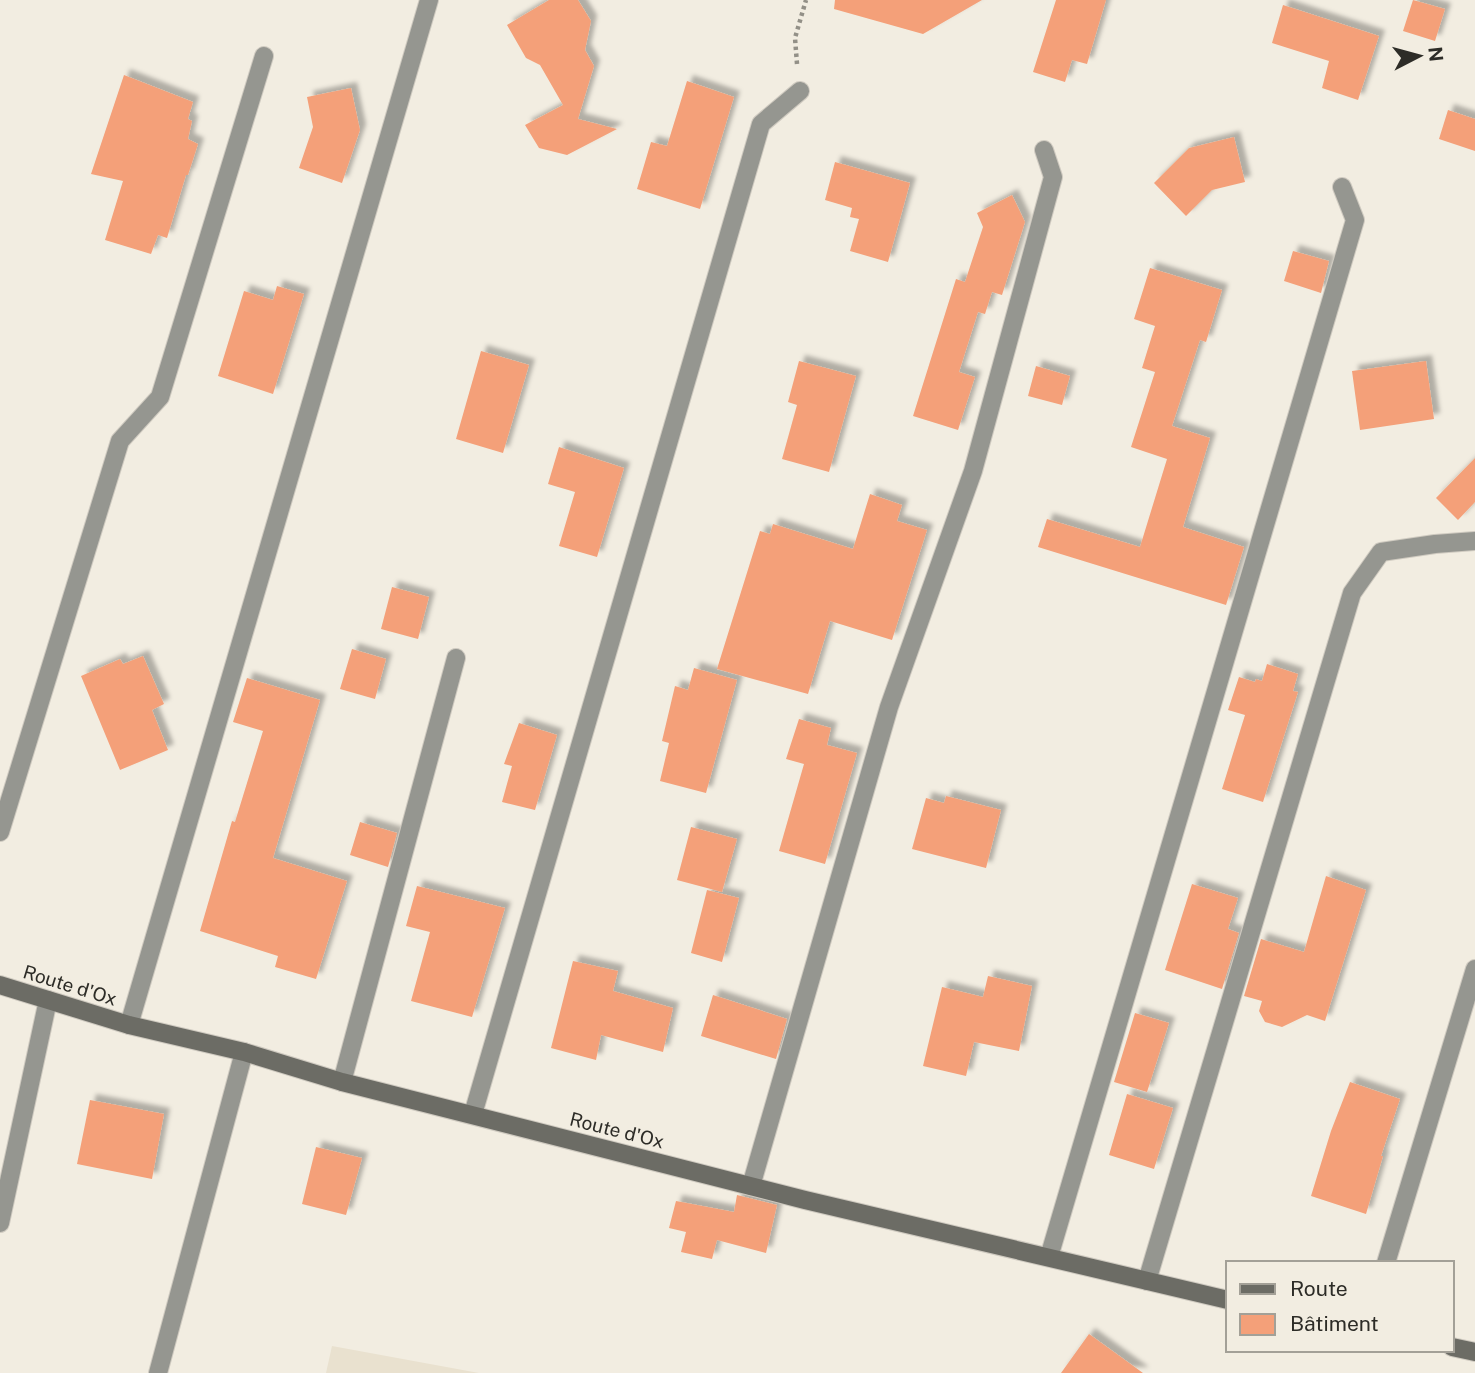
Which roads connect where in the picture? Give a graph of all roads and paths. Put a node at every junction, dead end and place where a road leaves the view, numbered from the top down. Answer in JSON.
{"nodes":[{"id":1,"x":429,"y":0,"type":"edge"},
{"id":2,"x":806,"y":0,"type":"edge"},
{"id":3,"x":264,"y":56,"type":"dead end"},
{"id":4,"x":800,"y":91,"type":"joint"},
{"id":5,"x":1044,"y":150,"type":"dead end"},
{"id":6,"x":1342,"y":187,"type":"dead end"},
{"id":7,"x":1475,"y":541,"type":"edge"},
{"id":8,"x":456,"y":658,"type":"dead end"},
{"id":9,"x":0,"y":831,"type":"edge"},
{"id":10,"x":1475,"y":969,"type":"edge"},
{"id":11,"x":0,"y":985,"type":"edge"},
{"id":12,"x":48,"y":1000,"type":"junction"},
{"id":13,"x":129,"y":1025,"type":"junction"},
{"id":14,"x":244,"y":1052,"type":"junction"},
{"id":15,"x":342,"y":1082,"type":"junction"},
{"id":16,"x":473,"y":1114,"type":"junction"},
{"id":17,"x":751,"y":1186,"type":"junction"},
{"id":18,"x":0,"y":1223,"type":"edge"},
{"id":19,"x":1049,"y":1257,"type":"junction"},
{"id":20,"x":1387,"y":1261,"type":"edge"},
{"id":21,"x":1147,"y":1281,"type":"junction"},
{"id":22,"x":1226,"y":1300,"type":"edge"},
{"id":23,"x":1454,"y":1347,"type":"edge"},
{"id":24,"x":1475,"y":1352,"type":"edge"},
{"id":25,"x":158,"y":1373,"type":"edge"}],
"edges":[{"from":1,"to":13,"type":"lane"},
{"from":2,"to":4,"type":"path"},
{"from":3,"to":9,"type":"lane"},
{"from":4,"to":16,"type":"lane"},
{"from":5,"to":17,"type":"lane"},
{"from":6,"to":19,"type":"lane"},
{"from":7,"to":21,"type":"lane"},
{"from":8,"to":15,"type":"lane"},
{"from":10,"to":20,"type":"lane"},
{"from":11,"to":12,"type":"street","name":"Route d'Ox"},
{"from":12,"to":13,"type":"street","name":"Route d'Ox"},
{"from":12,"to":18,"type":"lane"},
{"from":13,"to":14,"type":"street","name":"Route d'Ox"},
{"from":14,"to":15,"type":"street","name":"Route d'Ox"},
{"from":14,"to":25,"type":"lane"},
{"from":15,"to":16,"type":"street","name":"Route d'Ox"},
{"from":16,"to":17,"type":"street","name":"Route d'Ox"},
{"from":17,"to":19,"type":"street","name":"Route d'Ox"},
{"from":19,"to":21,"type":"street","name":"Route d'Ox"},
{"from":21,"to":22,"type":"street","name":"Route d'Ox"},
{"from":23,"to":24,"type":"street"}]}
